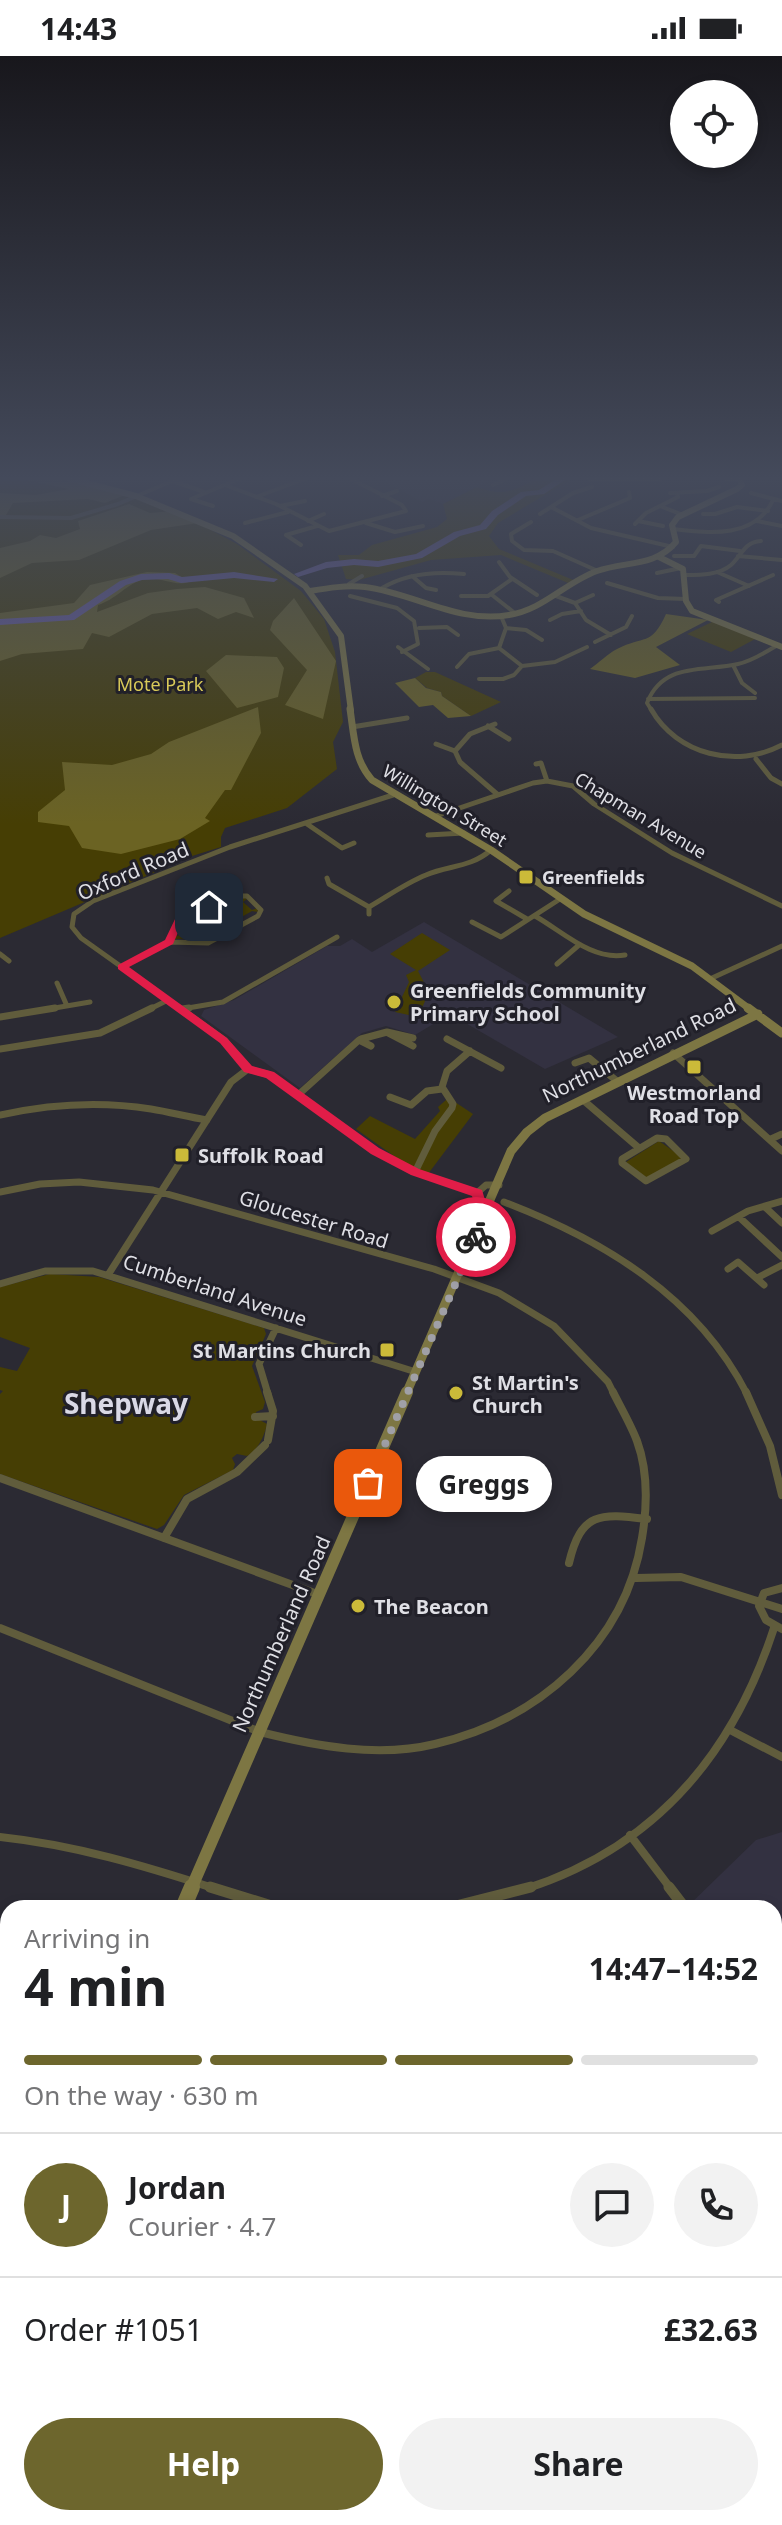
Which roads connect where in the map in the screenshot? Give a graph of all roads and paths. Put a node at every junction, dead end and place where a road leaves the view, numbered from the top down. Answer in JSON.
{"nodes":[{"id":1,"x":312,"y":593,"type":"edge"},
{"id":2,"x":397,"y":593,"type":"edge"},
{"id":3,"x":561,"y":593,"type":"edge"},
{"id":4,"x":642,"y":593,"type":"edge"},
{"id":5,"x":686,"y":593,"type":"edge"},
{"id":6,"x":732,"y":593,"type":"edge"},
{"id":7,"x":492,"y":595,"type":"joint"},
{"id":8,"x":593,"y":595,"type":"dead end"},
{"id":9,"x":350,"y":596,"type":"dead end"},
{"id":10,"x":556,"y":596,"type":"junction"},
{"id":11,"x":463,"y":598,"type":"dead end"},
{"id":12,"x":686,"y":599,"type":"junction"},
{"id":13,"x":419,"y":601,"type":"junction"},
{"id":14,"x":719,"y":602,"type":"dead end"},
{"id":15,"x":575,"y":603,"type":"junction"},
{"id":16,"x":400,"y":609,"type":"junction"},
{"id":17,"x":581,"y":611,"type":"junction"},
{"id":18,"x":516,"y":614,"type":"junction"},
{"id":19,"x":501,"y":616,"type":"junction"},
{"id":20,"x":630,"y":618,"type":"dead end"},
{"id":21,"x":551,"y":619,"type":"dead end"},
{"id":22,"x":419,"y":628,"type":"junction"},
{"id":23,"x":506,"y":628,"type":"junction"},
{"id":24,"x":458,"y":633,"type":"dead end"},
{"id":25,"x":611,"y":635,"type":"junction"},
{"id":26,"x":543,"y":638,"type":"dead end"},
{"id":27,"x":595,"y":642,"type":"dead end"},
{"id":28,"x":780,"y":646,"type":"edge"},
{"id":29,"x":587,"y":647,"type":"dead end"},
{"id":30,"x":499,"y":648,"type":"junction"},
{"id":31,"x":459,"y":665,"type":"dead end"},
{"id":32,"x":733,"y":665,"type":"junction"},
{"id":33,"x":522,"y":666,"type":"junction"},
{"id":34,"x":414,"y":668,"type":"dead end"},
{"id":35,"x":479,"y":679,"type":"dead end"},
{"id":36,"x":648,"y":699,"type":"junction"},
{"id":37,"x":407,"y":718,"type":"dead end"},
{"id":38,"x":495,"y":724,"type":"dead end"},
{"id":39,"x":488,"y":726,"type":"junction"},
{"id":40,"x":352,"y":727,"type":"junction"},
{"id":41,"x":509,"y":739,"type":"dead end"},
{"id":42,"x":436,"y":744,"type":"dead end"},
{"id":43,"x":782,"y":745,"type":"edge"},
{"id":44,"x":455,"y":751,"type":"junction"},
{"id":45,"x":756,"y":759,"type":"junction"},
{"id":46,"x":536,"y":764,"type":"dead end"},
{"id":47,"x":547,"y":781,"type":"junction"},
{"id":48,"x":782,"y":784,"type":"edge"},
{"id":49,"x":497,"y":794,"type":"junction"},
{"id":50,"x":393,"y":795,"type":"junction"},
{"id":51,"x":436,"y":816,"type":"junction"},
{"id":52,"x":307,"y":824,"type":"junction"},
{"id":53,"x":464,"y":833,"type":"junction"},
{"id":54,"x":428,"y":835,"type":"dead end"},
{"id":55,"x":354,"y":843,"type":"dead end"},
{"id":56,"x":491,"y":850,"type":"junction"},
{"id":57,"x":327,"y":878,"type":"dead end"},
{"id":58,"x":509,"y":891,"type":"dead end"},
{"id":59,"x":560,"y":899,"type":"junction"},
{"id":60,"x":782,"y":906,"type":"edge"},
{"id":61,"x":535,"y":916,"type":"junction"},
{"id":62,"x":527,"y":919,"type":"junction"},
{"id":63,"x":472,"y":922,"type":"dead end"},
{"id":64,"x":337,"y":937,"type":"dead end"},
{"id":65,"x":169,"y":942,"type":"junction"},
{"id":66,"x":579,"y":945,"type":"junction"},
{"id":67,"x":782,"y":946,"type":"edge"},
{"id":68,"x":0,"y":954,"type":"edge"},
{"id":69,"x":625,"y":955,"type":"dead end"},
{"id":70,"x":9,"y":961,"type":"dead end"},
{"id":71,"x":557,"y":964,"type":"dead end"},
{"id":72,"x":122,"y":967,"type":"junction"},
{"id":73,"x":712,"y":978,"type":"junction"},
{"id":74,"x":57,"y":983,"type":"dead end"},
{"id":75,"x":168,"y":1000,"type":"junction"},
{"id":76,"x":90,"y":1002,"type":"dead end"},
{"id":77,"x":67,"y":1006,"type":"junction"},
{"id":78,"x":182,"y":1009,"type":"junction"},
{"id":79,"x":758,"y":1014,"type":"junction"},
{"id":80,"x":0,"y":1017,"type":"edge"},
{"id":81,"x":782,"y":1033,"type":"edge"},
{"id":82,"x":447,"y":1039,"type":"dead end"},
{"id":83,"x":359,"y":1040,"type":"junction"},
{"id":84,"x":413,"y":1042,"type":"dead end"},
{"id":85,"x":371,"y":1046,"type":"dead end"},
{"id":86,"x":0,"y":1049,"type":"edge"},
{"id":87,"x":470,"y":1051,"type":"junction"},
{"id":88,"x":673,"y":1053,"type":"junction"},
{"id":89,"x":575,"y":1063,"type":"dead end"},
{"id":90,"x":501,"y":1068,"type":"dead end"},
{"id":91,"x":248,"y":1069,"type":"junction"},
{"id":92,"x":618,"y":1082,"type":"junction"},
{"id":93,"x":442,"y":1089,"type":"junction"},
{"id":94,"x":298,"y":1095,"type":"junction"},
{"id":95,"x":390,"y":1097,"type":"dead end"},
{"id":96,"x":583,"y":1100,"type":"junction"},
{"id":97,"x":0,"y":1115,"type":"edge"},
{"id":98,"x":207,"y":1120,"type":"junction"},
{"id":99,"x":782,"y":1134,"type":"edge"},
{"id":100,"x":771,"y":1139,"type":"junction"},
{"id":101,"x":639,"y":1148,"type":"junction"},
{"id":102,"x":782,"y":1151,"type":"edge"},
{"id":103,"x":415,"y":1172,"type":"junction"},
{"id":104,"x":499,"y":1185,"type":"junction"},
{"id":105,"x":161,"y":1191,"type":"junction"},
{"id":106,"x":0,"y":1192,"type":"edge"},
{"id":107,"x":477,"y":1193,"type":"junction"},
{"id":108,"x":782,"y":1201,"type":"edge"},
{"id":109,"x":504,"y":1202,"type":"dead end"},
{"id":110,"x":765,"y":1207,"type":"junction"},
{"id":111,"x":489,"y":1208,"type":"junction"},
{"id":112,"x":739,"y":1217,"type":"junction"},
{"id":113,"x":782,"y":1223,"type":"edge"},
{"id":114,"x":712,"y":1231,"type":"dead end"},
{"id":115,"x":782,"y":1257,"type":"edge"},
{"id":116,"x":782,"y":1265,"type":"edge"},
{"id":117,"x":728,"y":1269,"type":"dead end"},
{"id":118,"x":108,"y":1275,"type":"junction"},
{"id":119,"x":458,"y":1278,"type":"junction"},
{"id":120,"x":757,"y":1278,"type":"junction"},
{"id":121,"x":0,"y":1284,"type":"edge"},
{"id":122,"x":764,"y":1285,"type":"dead end"},
{"id":123,"x":276,"y":1328,"type":"junction"},
{"id":124,"x":416,"y":1372,"type":"junction"},
{"id":125,"x":273,"y":1416,"type":"junction"},
{"id":126,"x":255,"y":1417,"type":"dead end"},
{"id":127,"x":238,"y":1457,"type":"dead end"},
{"id":128,"x":246,"y":1466,"type":"junction"},
{"id":129,"x":0,"y":1478,"type":"edge"},
{"id":130,"x":781,"y":1484,"type":"edge"},
{"id":131,"x":782,"y":1495,"type":"edge"},
{"id":132,"x":647,"y":1519,"type":"junction"},
{"id":133,"x":164,"y":1538,"type":"junction"},
{"id":134,"x":562,"y":1543,"type":"dead end"},
{"id":135,"x":572,"y":1547,"type":"junction"},
{"id":136,"x":569,"y":1563,"type":"dead end"},
{"id":137,"x":636,"y":1578,"type":"junction"},
{"id":138,"x":782,"y":1588,"type":"edge"},
{"id":139,"x":320,"y":1595,"type":"junction"},
{"id":140,"x":759,"y":1601,"type":"junction"},
{"id":141,"x":782,"y":1609,"type":"edge"},
{"id":142,"x":0,"y":1628,"type":"edge"},
{"id":143,"x":778,"y":1628,"type":"edge"},
{"id":144,"x":732,"y":1731,"type":"junction"},
{"id":145,"x":260,"y":1732,"type":"junction"},
{"id":146,"x":782,"y":1757,"type":"edge"},
{"id":147,"x":630,"y":1835,"type":"junction"},
{"id":148,"x":0,"y":1837,"type":"edge"},
{"id":149,"x":194,"y":1884,"type":"junction"},
{"id":150,"x":187,"y":1900,"type":"edge"},
{"id":151,"x":250,"y":1900,"type":"edge"},
{"id":152,"x":476,"y":1900,"type":"edge"},
{"id":153,"x":679,"y":1900,"type":"edge"}],
"edges":[{"from":1,"to":40,"type":"street","name":"Willington Street"},
{"from":2,"to":13,"type":"street"},
{"from":3,"to":10,"type":"street"},
{"from":4,"to":12,"type":"street"},
{"from":5,"to":12,"type":"street"},
{"from":6,"to":14,"type":"street"},
{"from":7,"to":11,"type":"street"},
{"from":7,"to":18,"type":"street"},
{"from":8,"to":15,"type":"street"},
{"from":9,"to":16,"type":"street"},
{"from":10,"to":15,"type":"street"},
{"from":10,"to":18,"type":"street"},
{"from":12,"to":28,"type":"street"},
{"from":13,"to":16,"type":"street"},
{"from":13,"to":19,"type":"street"},
{"from":15,"to":17,"type":"street"},
{"from":16,"to":22,"type":"street"},
{"from":17,"to":21,"type":"street"},
{"from":17,"to":25,"type":"street"},
{"from":18,"to":19,"type":"street"},
{"from":19,"to":23,"type":"street"},
{"from":20,"to":25,"type":"street"},
{"from":22,"to":24,"type":"street"},
{"from":22,"to":34,"type":"street"},
{"from":23,"to":26,"type":"street"},
{"from":23,"to":30,"type":"street"},
{"from":25,"to":27,"type":"street"},
{"from":28,"to":32,"type":"street"},
{"from":29,"to":33,"type":"street"},
{"from":30,"to":31,"type":"street"},
{"from":30,"to":33,"type":"street"},
{"from":32,"to":36,"type":"street"},
{"from":32,"to":36,"type":"street"},
{"from":33,"to":35,"type":"street"},
{"from":36,"to":45,"type":"street"},
{"from":37,"to":40,"type":"street"},
{"from":38,"to":39,"type":"street"},
{"from":39,"to":41,"type":"street"},
{"from":39,"to":44,"type":"street"},
{"from":40,"to":50,"type":"street","name":"Willington Street"},
{"from":42,"to":44,"type":"street"},
{"from":43,"to":45,"type":"street"},
{"from":44,"to":49,"type":"street"},
{"from":45,"to":48,"type":"street"},
{"from":46,"to":47,"type":"street"},
{"from":47,"to":49,"type":"street","name":"Chapman Avenue"},
{"from":47,"to":60,"type":"street","name":"Chapman Avenue"},
{"from":49,"to":51,"type":"street","name":"Chapman Avenue"},
{"from":50,"to":51,"type":"street","name":"Willington Street"},
{"from":50,"to":52,"type":"street"},
{"from":51,"to":53,"type":"street","name":"Willington Street"},
{"from":52,"to":55,"type":"street"},
{"from":52,"to":72,"type":"street","name":"Oxford Road"},
{"from":53,"to":54,"type":"street"},
{"from":53,"to":56,"type":"street","name":"Willington Street"},
{"from":56,"to":57,"type":"street"},
{"from":56,"to":59,"type":"street","name":"Willington Street"},
{"from":58,"to":62,"type":"street"},
{"from":59,"to":61,"type":"street"},
{"from":59,"to":73,"type":"street","name":"Willington Street"},
{"from":61,"to":62,"type":"street"},
{"from":61,"to":66,"type":"street"},
{"from":62,"to":63,"type":"street"},
{"from":64,"to":78,"type":"street"},
{"from":65,"to":65,"type":"street"},
{"from":65,"to":72,"type":"street"},
{"from":66,"to":69,"type":"street"},
{"from":66,"to":71,"type":"street"},
{"from":67,"to":73,"type":"street"},
{"from":68,"to":70,"type":"street"},
{"from":72,"to":75,"type":"street","name":"Oxford Road"},
{"from":73,"to":79,"type":"street","name":"Willington Street"},
{"from":74,"to":77,"type":"street"},
{"from":75,"to":78,"type":"street","name":"Oxford Road"},
{"from":75,"to":86,"type":"street"},
{"from":76,"to":77,"type":"street"},
{"from":77,"to":80,"type":"street"},
{"from":78,"to":91,"type":"street","name":"Oxford Road"},
{"from":79,"to":81,"type":"street","name":"Willington Street"},
{"from":79,"to":88,"type":"street","name":"Northumberland Road"},
{"from":82,"to":87,"type":"street"},
{"from":83,"to":84,"type":"street"},
{"from":83,"to":85,"type":"street"},
{"from":83,"to":94,"type":"street"},
{"from":87,"to":90,"type":"street"},
{"from":87,"to":93,"type":"street"},
{"from":88,"to":92,"type":"street","name":"Northumberland Road"},
{"from":88,"to":100,"type":"street"},
{"from":89,"to":92,"type":"street"},
{"from":91,"to":94,"type":"street","name":"Oxford Road"},
{"from":91,"to":98,"type":"street"},
{"from":92,"to":96,"type":"street","name":"Northumberland Road"},
{"from":93,"to":95,"type":"street"},
{"from":93,"to":103,"type":"street"},
{"from":94,"to":103,"type":"street","name":"Oxford Road"},
{"from":96,"to":101,"type":"street"},
{"from":96,"to":104,"type":"street","name":"Northumberland Road"},
{"from":97,"to":98,"type":"street"},
{"from":98,"to":105,"type":"street"},
{"from":99,"to":100,"type":"street"},
{"from":100,"to":102,"type":"street"},
{"from":101,"to":101,"type":"street"},
{"from":103,"to":107,"type":"street","name":"Oxford Road"},
{"from":104,"to":107,"type":"street"},
{"from":104,"to":111,"type":"street","name":"Northumberland Road"},
{"from":105,"to":106,"type":"street","name":"Gloucester Road"},
{"from":105,"to":118,"type":"street"},
{"from":105,"to":119,"type":"street","name":"Gloucester Road"},
{"from":107,"to":111,"type":"street"},
{"from":108,"to":110,"type":"street"},
{"from":109,"to":130,"type":"street"},
{"from":110,"to":112,"type":"street"},
{"from":110,"to":113,"type":"street"},
{"from":111,"to":119,"type":"street","name":"Northumberland Road"},
{"from":112,"to":114,"type":"street"},
{"from":112,"to":115,"type":"street"},
{"from":116,"to":120,"type":"street"},
{"from":117,"to":120,"type":"street"},
{"from":118,"to":121,"type":"street","name":"Cumberland Avenue"},
{"from":118,"to":123,"type":"street","name":"Cumberland Avenue"},
{"from":119,"to":124,"type":"street","name":"Northumberland Road"},
{"from":119,"to":132,"type":"street","name":"Gloucester Road"},
{"from":120,"to":122,"type":"street"},
{"from":123,"to":124,"type":"street","name":"Cumberland Avenue"},
{"from":123,"to":125,"type":"street"},
{"from":124,"to":139,"type":"street","name":"Northumberland Road"},
{"from":125,"to":126,"type":"street"},
{"from":125,"to":128,"type":"street"},
{"from":127,"to":128,"type":"street"},
{"from":128,"to":133,"type":"street"},
{"from":129,"to":133,"type":"street"},
{"from":130,"to":131,"type":"street"},
{"from":132,"to":135,"type":"street"},
{"from":132,"to":137,"type":"street","name":"Gloucester Road"},
{"from":133,"to":139,"type":"street"},
{"from":134,"to":135,"type":"street"},
{"from":135,"to":136,"type":"street"},
{"from":137,"to":140,"type":"street"},
{"from":137,"to":145,"type":"street","name":"Gloucester Road"},
{"from":138,"to":140,"type":"street"},
{"from":139,"to":145,"type":"street","name":"Northumberland Road"},
{"from":140,"to":141,"type":"street"},
{"from":140,"to":143,"type":"street"},
{"from":142,"to":145,"type":"street","name":"Gloucester Road"},
{"from":143,"to":144,"type":"street"},
{"from":144,"to":146,"type":"street"},
{"from":144,"to":147,"type":"street"},
{"from":145,"to":149,"type":"street","name":"Northumberland Road"},
{"from":147,"to":152,"type":"street"},
{"from":147,"to":153,"type":"street"},
{"from":148,"to":149,"type":"street"},
{"from":149,"to":150,"type":"street","name":"Northumberland Road"},
{"from":149,"to":151,"type":"street"}]}
